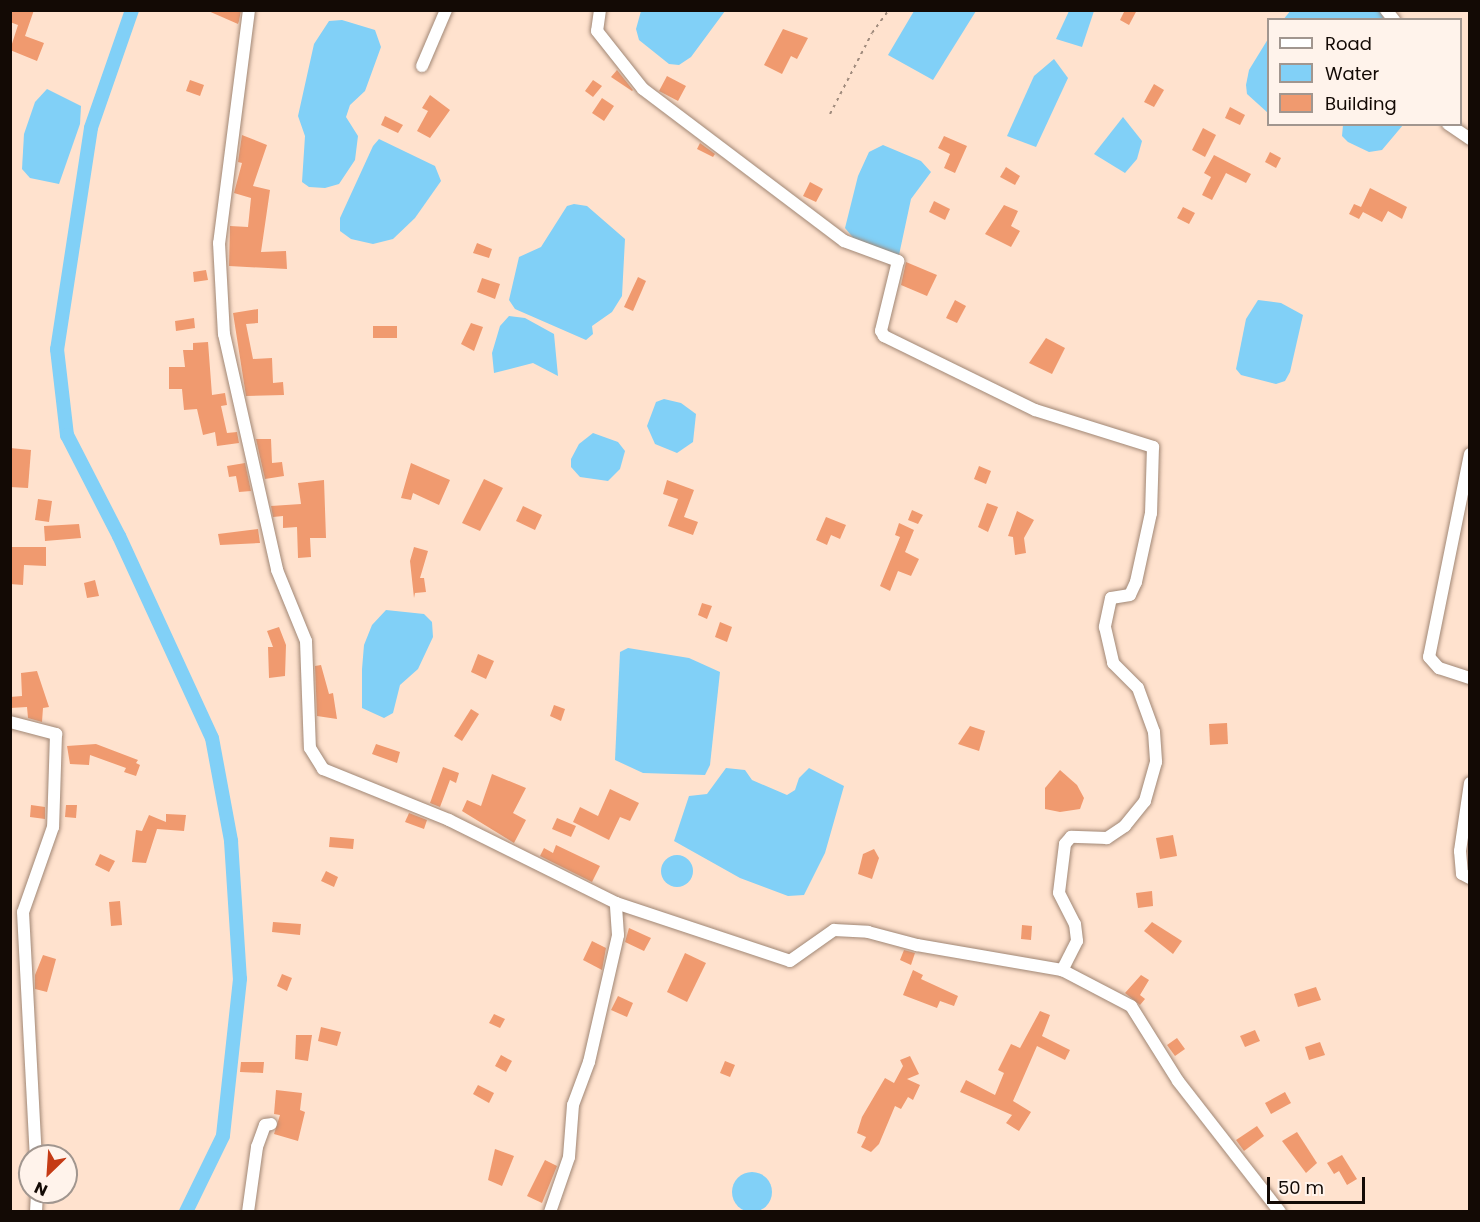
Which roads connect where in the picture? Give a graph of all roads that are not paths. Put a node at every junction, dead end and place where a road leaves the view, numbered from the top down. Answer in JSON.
{"nodes":[{"id":1,"x":249,"y":10,"type":"edge"},
{"id":2,"x":446,"y":10,"type":"edge"},
{"id":3,"x":600,"y":10,"type":"edge"},
{"id":4,"x":422,"y":66,"type":"dead end"},
{"id":5,"x":1451,"y":126,"type":"edge"},
{"id":6,"x":1470,"y":138,"type":"edge"},
{"id":7,"x":1470,"y":454,"type":"edge"},
{"id":8,"x":1470,"y":678,"type":"edge"},
{"id":9,"x":10,"y":722,"type":"edge"},
{"id":10,"x":1470,"y":783,"type":"edge"},
{"id":11,"x":1470,"y":878,"type":"edge"},
{"id":12,"x":616,"y":903,"type":"junction"},
{"id":13,"x":1062,"y":970,"type":"junction"},
{"id":14,"x":271,"y":1124,"type":"dead end"},
{"id":15,"x":35,"y":1144,"type":"edge"},
{"id":16,"x":1273,"y":1210,"type":"edge"},
{"id":17,"x":248,"y":1212,"type":"edge"},
{"id":18,"x":550,"y":1212,"type":"edge"}],
"edges":[{"from":1,"to":12,"type":"street"},
{"from":2,"to":4,"type":"street"},
{"from":3,"to":13,"type":"street"},
{"from":5,"to":6,"type":"street"},
{"from":7,"to":8,"type":"street"},
{"from":9,"to":15,"type":"street"},
{"from":10,"to":11,"type":"street"},
{"from":12,"to":13,"type":"street"},
{"from":12,"to":18,"type":"street"},
{"from":13,"to":16,"type":"street"},
{"from":14,"to":17,"type":"street"}]}
